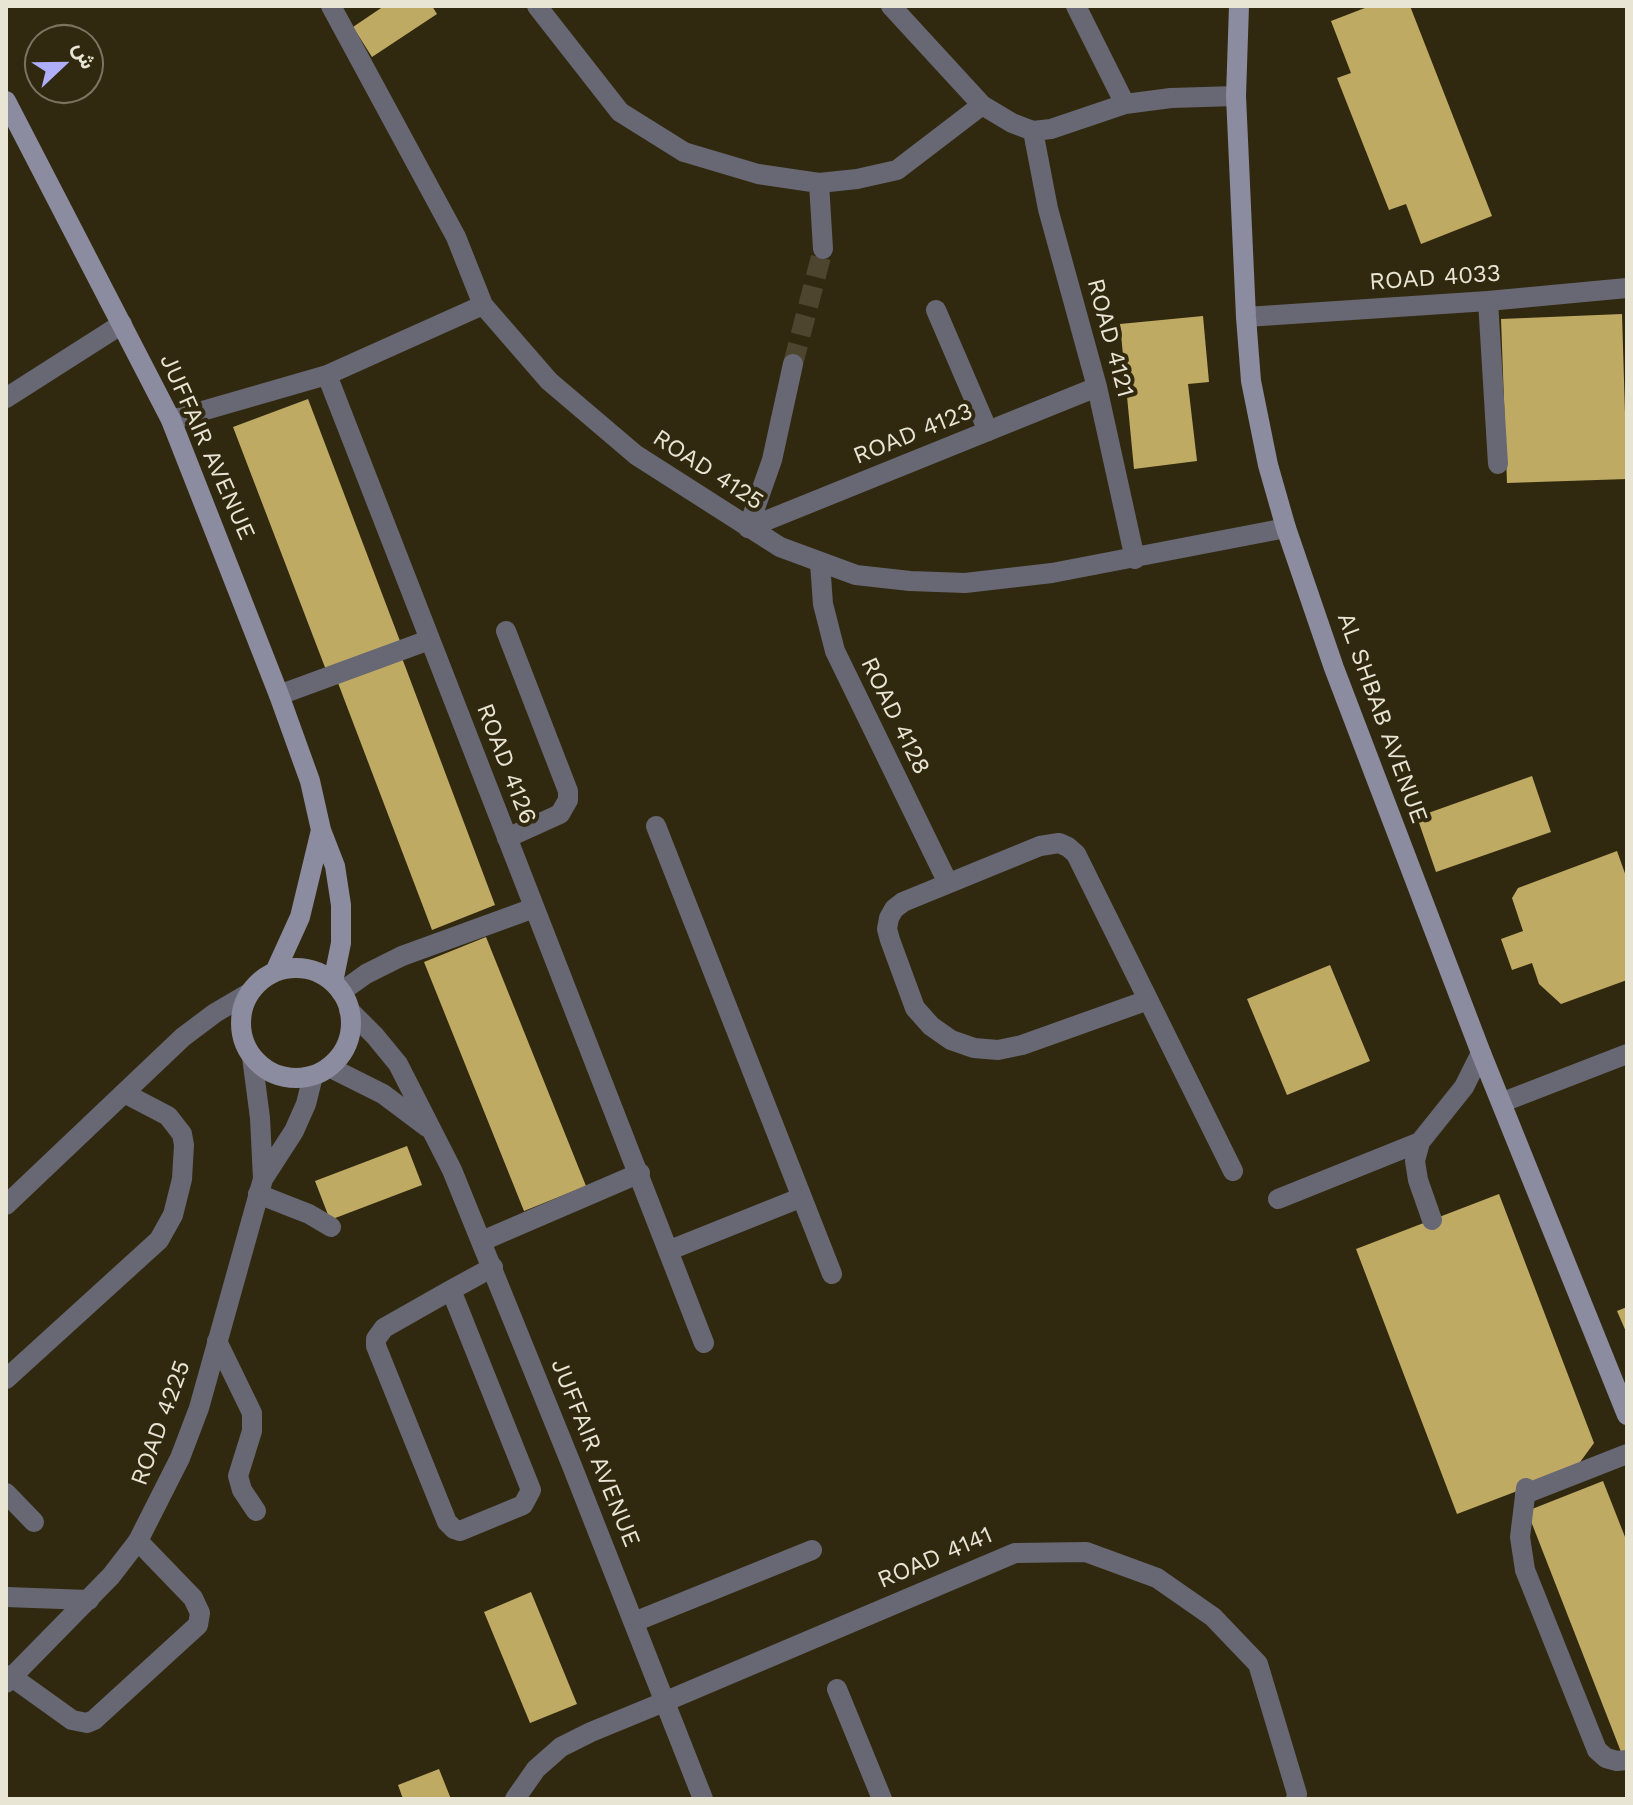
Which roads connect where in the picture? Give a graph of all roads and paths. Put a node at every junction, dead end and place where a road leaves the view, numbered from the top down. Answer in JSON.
{"nodes":[{"id":1,"x":331,"y":6,"type":"edge"},
{"id":2,"x":537,"y":6,"type":"edge"},
{"id":3,"x":891,"y":6,"type":"edge"},
{"id":4,"x":1076,"y":6,"type":"edge"},
{"id":5,"x":1239,"y":6,"type":"edge"},
{"id":6,"x":1236,"y":96,"type":"junction"},
{"id":7,"x":6,"y":101,"type":"edge"},
{"id":8,"x":1125,"y":104,"type":"junction"},
{"id":9,"x":982,"y":105,"type":"junction"},
{"id":10,"x":1033,"y":131,"type":"junction"},
{"id":11,"x":819,"y":183,"type":"junction"},
{"id":12,"x":823,"y":249,"type":"tunnel mouth"},
{"id":13,"x":1626,"y":294,"type":"edge"},
{"id":14,"x":1488,"y":301,"type":"junction"},
{"id":15,"x":483,"y":305,"type":"junction"},
{"id":16,"x":936,"y":310,"type":"dead end"},
{"id":17,"x":1246,"y":317,"type":"junction"},
{"id":18,"x":122,"y":324,"type":"junction"},
{"id":19,"x":793,"y":364,"type":"tunnel mouth"},
{"id":20,"x":327,"y":375,"type":"junction"},
{"id":21,"x":1097,"y":387,"type":"junction"},
{"id":22,"x":6,"y":398,"type":"edge"},
{"id":23,"x":171,"y":420,"type":"junction"},
{"id":24,"x":988,"y":431,"type":"junction"},
{"id":25,"x":1498,"y":464,"type":"dead end"},
{"id":26,"x":748,"y":528,"type":"junction"},
{"id":27,"x":1286,"y":528,"type":"junction"},
{"id":28,"x":1135,"y":559,"type":"junction"},
{"id":29,"x":820,"y":563,"type":"junction"},
{"id":30,"x":506,"y":631,"type":"dead end"},
{"id":31,"x":429,"y":640,"type":"junction"},
{"id":32,"x":279,"y":695,"type":"junction"},
{"id":33,"x":656,"y":826,"type":"dead end"},
{"id":34,"x":321,"y":830,"type":"junction"},
{"id":35,"x":507,"y":838,"type":"junction"},
{"id":36,"x":948,"y":883,"type":"junction"},
{"id":37,"x":534,"y":908,"type":"junction"},
{"id":38,"x":275,"y":972,"type":"junction"},
{"id":39,"x":249,"y":993,"type":"junction"},
{"id":40,"x":341,"y":995,"type":"junction"},
{"id":41,"x":1148,"y":1000,"type":"junction"},
{"id":42,"x":1481,"y":1053,"type":"junction"},
{"id":43,"x":1627,"y":1054,"type":"edge"},
{"id":44,"x":252,"y":1057,"type":"junction"},
{"id":45,"x":321,"y":1072,"type":"junction"},
{"id":46,"x":124,"y":1093,"type":"junction"},
{"id":47,"x":1503,"y":1102,"type":"junction"},
{"id":48,"x":430,"y":1130,"type":"junction"},
{"id":49,"x":1420,"y":1142,"type":"junction"},
{"id":50,"x":1233,"y":1171,"type":"dead end"},
{"id":51,"x":640,"y":1173,"type":"junction"},
{"id":52,"x":260,"y":1187,"type":"junction"},
{"id":53,"x":800,"y":1198,"type":"junction"},
{"id":54,"x":1278,"y":1199,"type":"dead end"},
{"id":55,"x":6,"y":1205,"type":"edge"},
{"id":56,"x":1432,"y":1220,"type":"dead end"},
{"id":57,"x":331,"y":1227,"type":"dead end"},
{"id":58,"x":482,"y":1241,"type":"junction"},
{"id":59,"x":670,"y":1250,"type":"junction"},
{"id":60,"x":493,"y":1267,"type":"junction"},
{"id":61,"x":832,"y":1274,"type":"dead end"},
{"id":62,"x":451,"y":1290,"type":"junction"},
{"id":63,"x":217,"y":1341,"type":"junction"},
{"id":64,"x":704,"y":1343,"type":"dead end"},
{"id":65,"x":6,"y":1379,"type":"edge"},
{"id":66,"x":1627,"y":1415,"type":"edge"},
{"id":67,"x":1627,"y":1454,"type":"edge"},
{"id":68,"x":6,"y":1493,"type":"edge"},
{"id":69,"x":256,"y":1511,"type":"dead end"},
{"id":70,"x":34,"y":1522,"type":"dead end"},
{"id":71,"x":138,"y":1541,"type":"junction"},
{"id":72,"x":812,"y":1550,"type":"dead end"},
{"id":73,"x":6,"y":1597,"type":"edge"},
{"id":74,"x":89,"y":1600,"type":"junction"},
{"id":75,"x":634,"y":1622,"type":"junction"},
{"id":76,"x":8,"y":1678,"type":"edge"},
{"id":77,"x":837,"y":1689,"type":"dead end"},
{"id":78,"x":664,"y":1702,"type":"junction"},
{"id":79,"x":1627,"y":1760,"type":"edge"},
{"id":80,"x":515,"y":1799,"type":"edge"},
{"id":81,"x":703,"y":1799,"type":"edge"},
{"id":82,"x":882,"y":1799,"type":"edge"},
{"id":83,"x":1296,"y":1799,"type":"edge"}],
"edges":[{"from":1,"to":15,"type":"street","name":"ROAD 4125"},
{"from":2,"to":11,"type":"street"},
{"from":3,"to":9,"type":"street"},
{"from":4,"to":8,"type":"street"},
{"from":5,"to":6,"type":"street","name":"AL SHBAB AVENUE"},
{"from":6,"to":8,"type":"street"},
{"from":6,"to":17,"type":"street","name":"AL SHBAB AVENUE"},
{"from":7,"to":18,"type":"street","name":"JUFFAIR AVENUE"},
{"from":8,"to":10,"type":"street"},
{"from":9,"to":10,"type":"street"},
{"from":9,"to":11,"type":"street"},
{"from":10,"to":21,"type":"street","name":"ROAD 4121"},
{"from":11,"to":12,"type":"street"},
{"from":13,"to":14,"type":"street","name":"ROAD 4033"},
{"from":14,"to":17,"type":"street","name":"ROAD 4033"},
{"from":14,"to":25,"type":"street"},
{"from":15,"to":20,"type":"street"},
{"from":15,"to":26,"type":"street","name":"ROAD 4125"},
{"from":16,"to":24,"type":"street"},
{"from":17,"to":27,"type":"street","name":"AL SHBAB AVENUE"},
{"from":18,"to":22,"type":"street"},
{"from":18,"to":23,"type":"street","name":"JUFFAIR AVENUE"},
{"from":19,"to":26,"type":"street"},
{"from":20,"to":23,"type":"street"},
{"from":20,"to":31,"type":"street","name":"ROAD 4126"},
{"from":21,"to":24,"type":"street","name":"ROAD 4123"},
{"from":21,"to":28,"type":"street","name":"ROAD 4121"},
{"from":23,"to":32,"type":"street","name":"JUFFAIR AVENUE"},
{"from":24,"to":26,"type":"street","name":"ROAD 4123"},
{"from":26,"to":29,"type":"street","name":"ROAD 4125"},
{"from":27,"to":28,"type":"street","name":"ROAD 4125"},
{"from":27,"to":42,"type":"street","name":"AL SHBAB AVENUE"},
{"from":28,"to":29,"type":"street","name":"ROAD 4125"},
{"from":29,"to":36,"type":"street","name":"ROAD 4128"},
{"from":30,"to":35,"type":"street"},
{"from":31,"to":32,"type":"street"},
{"from":31,"to":35,"type":"street","name":"ROAD 4126"},
{"from":32,"to":34,"type":"street","name":"JUFFAIR AVENUE"},
{"from":33,"to":53,"type":"street"},
{"from":34,"to":38,"type":"street","name":"JUFFAIR AVENUE"},
{"from":34,"to":40,"type":"street","name":"JUFFAIR AVENUE"},
{"from":35,"to":37,"type":"street","name":"ROAD 4126"},
{"from":36,"to":41,"type":"street"},
{"from":36,"to":41,"type":"street"},
{"from":37,"to":40,"type":"street"},
{"from":37,"to":51,"type":"street","name":"ROAD 4126"},
{"from":38,"to":39,"type":"street"},
{"from":38,"to":40,"type":"street"},
{"from":39,"to":44,"type":"street"},
{"from":39,"to":46,"type":"street"},
{"from":40,"to":45,"type":"street"},
{"from":40,"to":48,"type":"street","name":"JUFFAIR AVENUE"},
{"from":41,"to":50,"type":"street"},
{"from":42,"to":47,"type":"street","name":"AL SHBAB AVENUE"},
{"from":42,"to":49,"type":"street"},
{"from":43,"to":47,"type":"street"},
{"from":44,"to":45,"type":"street"},
{"from":44,"to":52,"type":"street","name":"ROAD 4225"},
{"from":45,"to":48,"type":"street","name":"JUFFAIR AVENUE"},
{"from":45,"to":52,"type":"street","name":"ROAD 4225"},
{"from":46,"to":55,"type":"street"},
{"from":46,"to":65,"type":"street"},
{"from":47,"to":66,"type":"street","name":"AL SHBAB AVENUE"},
{"from":48,"to":58,"type":"street","name":"JUFFAIR AVENUE"},
{"from":49,"to":54,"type":"street"},
{"from":49,"to":56,"type":"street"},
{"from":51,"to":58,"type":"street"},
{"from":51,"to":59,"type":"street","name":"ROAD 4126"},
{"from":52,"to":57,"type":"street"},
{"from":52,"to":63,"type":"street","name":"ROAD 4225"},
{"from":53,"to":59,"type":"street"},
{"from":53,"to":61,"type":"street"},
{"from":58,"to":60,"type":"street","name":"JUFFAIR AVENUE"},
{"from":59,"to":64,"type":"street","name":"ROAD 4126"},
{"from":60,"to":62,"type":"street"},
{"from":60,"to":75,"type":"street","name":"JUFFAIR AVENUE"},
{"from":62,"to":62,"type":"street"},
{"from":63,"to":69,"type":"street"},
{"from":63,"to":71,"type":"street","name":"ROAD 4225"},
{"from":67,"to":79,"type":"street"},
{"from":68,"to":70,"type":"street"},
{"from":71,"to":74,"type":"street","name":"ROAD 4225"},
{"from":71,"to":76,"type":"street"},
{"from":72,"to":75,"type":"street"},
{"from":73,"to":74,"type":"street"},
{"from":74,"to":76,"type":"street","name":"ROAD 4225"},
{"from":75,"to":78,"type":"street","name":"JUFFAIR AVENUE"},
{"from":77,"to":82,"type":"street"},
{"from":78,"to":80,"type":"street","name":"ROAD 4141"},
{"from":78,"to":81,"type":"street","name":"JUFFAIR AVENUE"},
{"from":78,"to":83,"type":"street","name":"ROAD 4141"}]}
